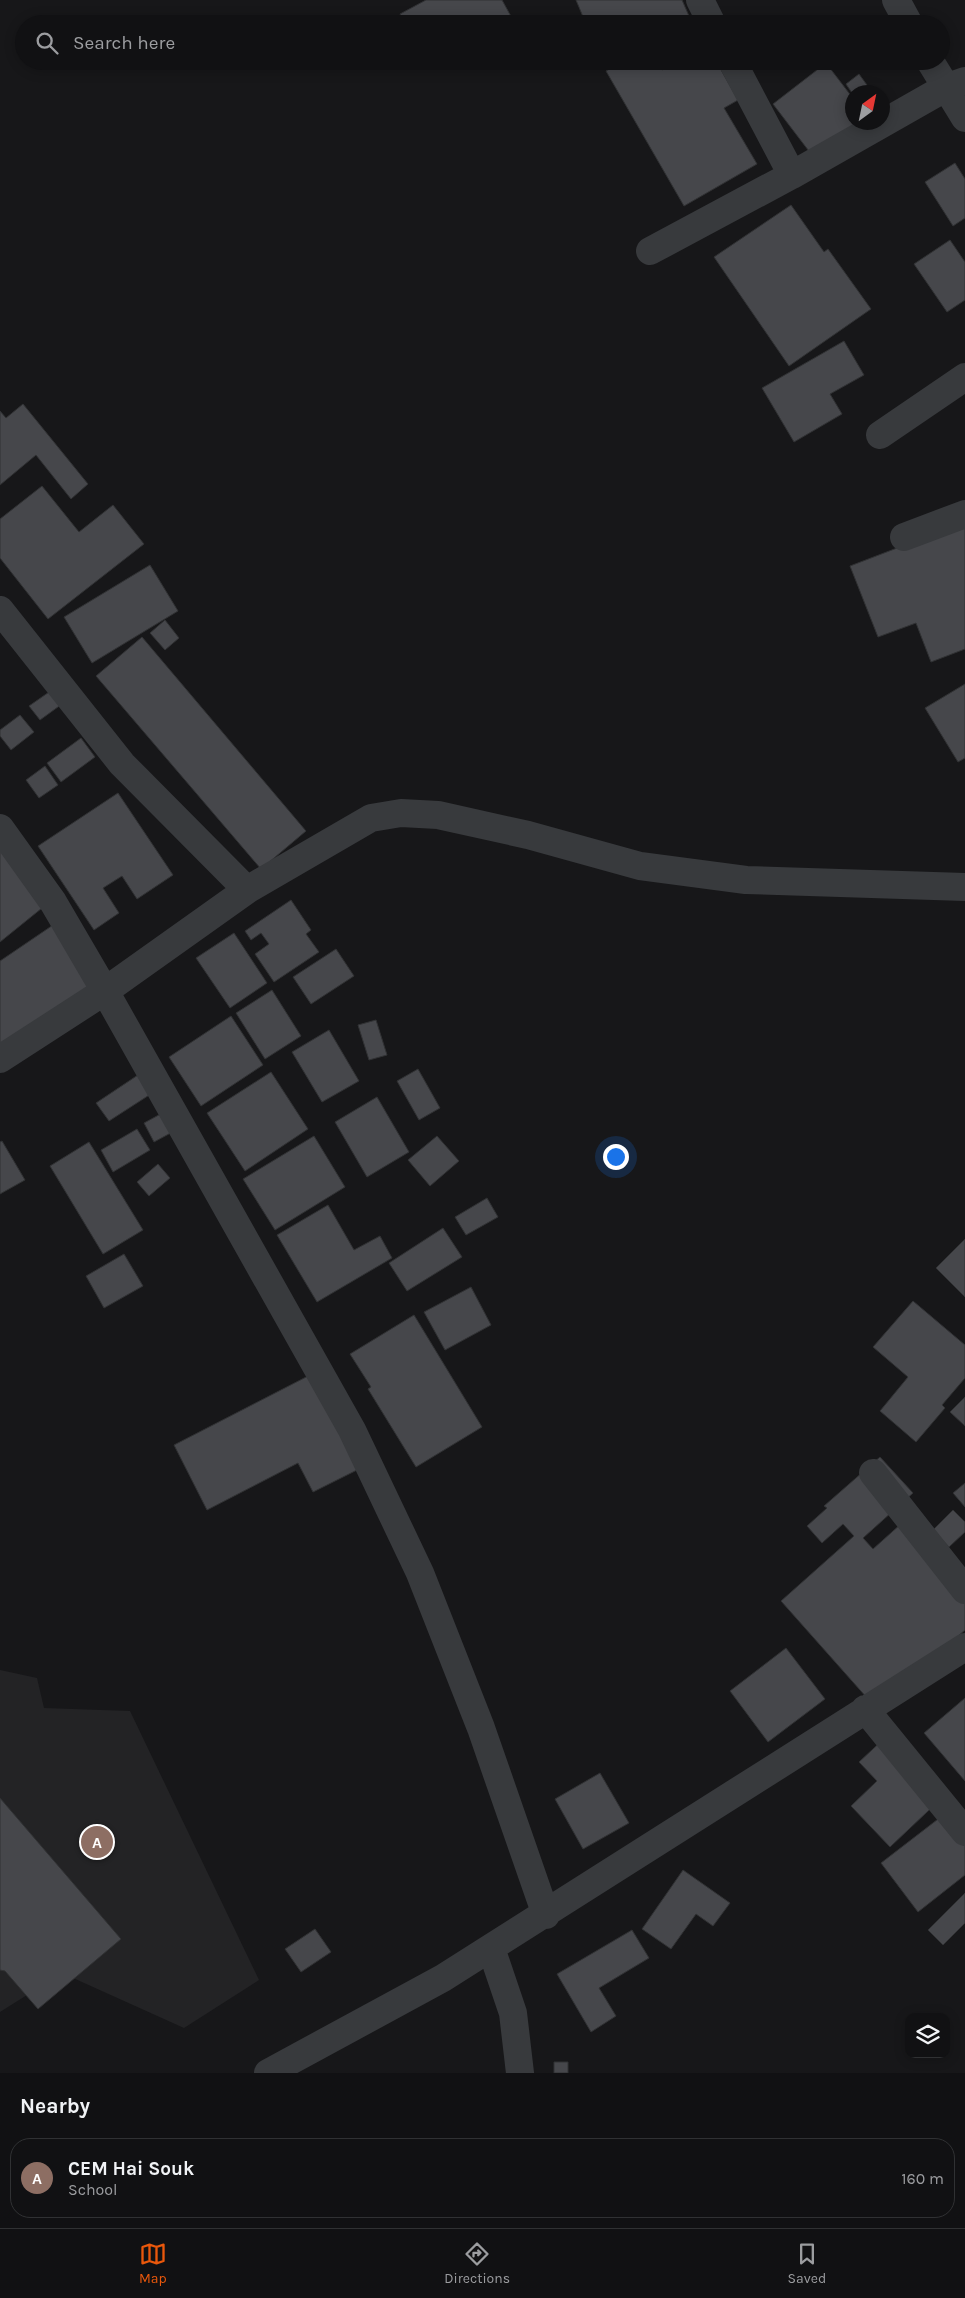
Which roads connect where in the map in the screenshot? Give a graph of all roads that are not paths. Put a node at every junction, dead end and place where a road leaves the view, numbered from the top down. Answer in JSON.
{"nodes":[{"id":1,"x":700,"y":0,"type":"edge"},
{"id":2,"x":896,"y":0,"type":"edge"},
{"id":3,"x":708,"y":15,"type":"edge"},
{"id":4,"x":904,"y":15,"type":"edge"},
{"id":5,"x":737,"y":70,"type":"edge"},
{"id":6,"x":940,"y":70,"type":"edge"},
{"id":7,"x":955,"y":84,"type":"edge"},
{"id":8,"x":965,"y":118,"type":"edge"},
{"id":9,"x":792,"y":175,"type":"junction"},
{"id":10,"x":650,"y":251,"type":"dead end"},
{"id":11,"x":965,"y":377,"type":"edge"},
{"id":12,"x":880,"y":435,"type":"dead end"},
{"id":13,"x":965,"y":514,"type":"edge"},
{"id":14,"x":904,"y":537,"type":"dead end"},
{"id":15,"x":0,"y":610,"type":"edge"},
{"id":16,"x":0,"y":828,"type":"edge"},
{"id":17,"x":965,"y":887,"type":"edge"},
{"id":18,"x":247,"y":890,"type":"junction"},
{"id":19,"x":105,"y":991,"type":"junction"},
{"id":20,"x":0,"y":1059,"type":"edge"},
{"id":21,"x":873,"y":1473,"type":"dead end"},
{"id":22,"x":965,"y":1590,"type":"edge"},
{"id":23,"x":965,"y":1647,"type":"edge"},
{"id":24,"x":865,"y":1709,"type":"junction"},
{"id":25,"x":965,"y":1832,"type":"edge"},
{"id":26,"x":546,"y":1915,"type":"junction"},
{"id":27,"x":491,"y":1948,"type":"junction"},
{"id":28,"x":268,"y":2073,"type":"edge"},
{"id":29,"x":520,"y":2073,"type":"edge"}],
"edges":[{"from":1,"to":3,"type":"street"},
{"from":2,"to":4,"type":"street"},
{"from":5,"to":9,"type":"street"},
{"from":6,"to":7,"type":"street"},
{"from":7,"to":8,"type":"street"},
{"from":7,"to":9,"type":"street"},
{"from":9,"to":10,"type":"street"},
{"from":11,"to":12,"type":"street"},
{"from":13,"to":14,"type":"street"},
{"from":15,"to":18,"type":"street"},
{"from":16,"to":19,"type":"street"},
{"from":17,"to":18,"type":"street"},
{"from":18,"to":19,"type":"street"},
{"from":19,"to":20,"type":"street"},
{"from":19,"to":26,"type":"street"},
{"from":21,"to":22,"type":"street"},
{"from":23,"to":24,"type":"street"},
{"from":24,"to":25,"type":"street"},
{"from":24,"to":26,"type":"street"},
{"from":26,"to":27,"type":"street"},
{"from":27,"to":28,"type":"street"},
{"from":27,"to":29,"type":"street"}]}
